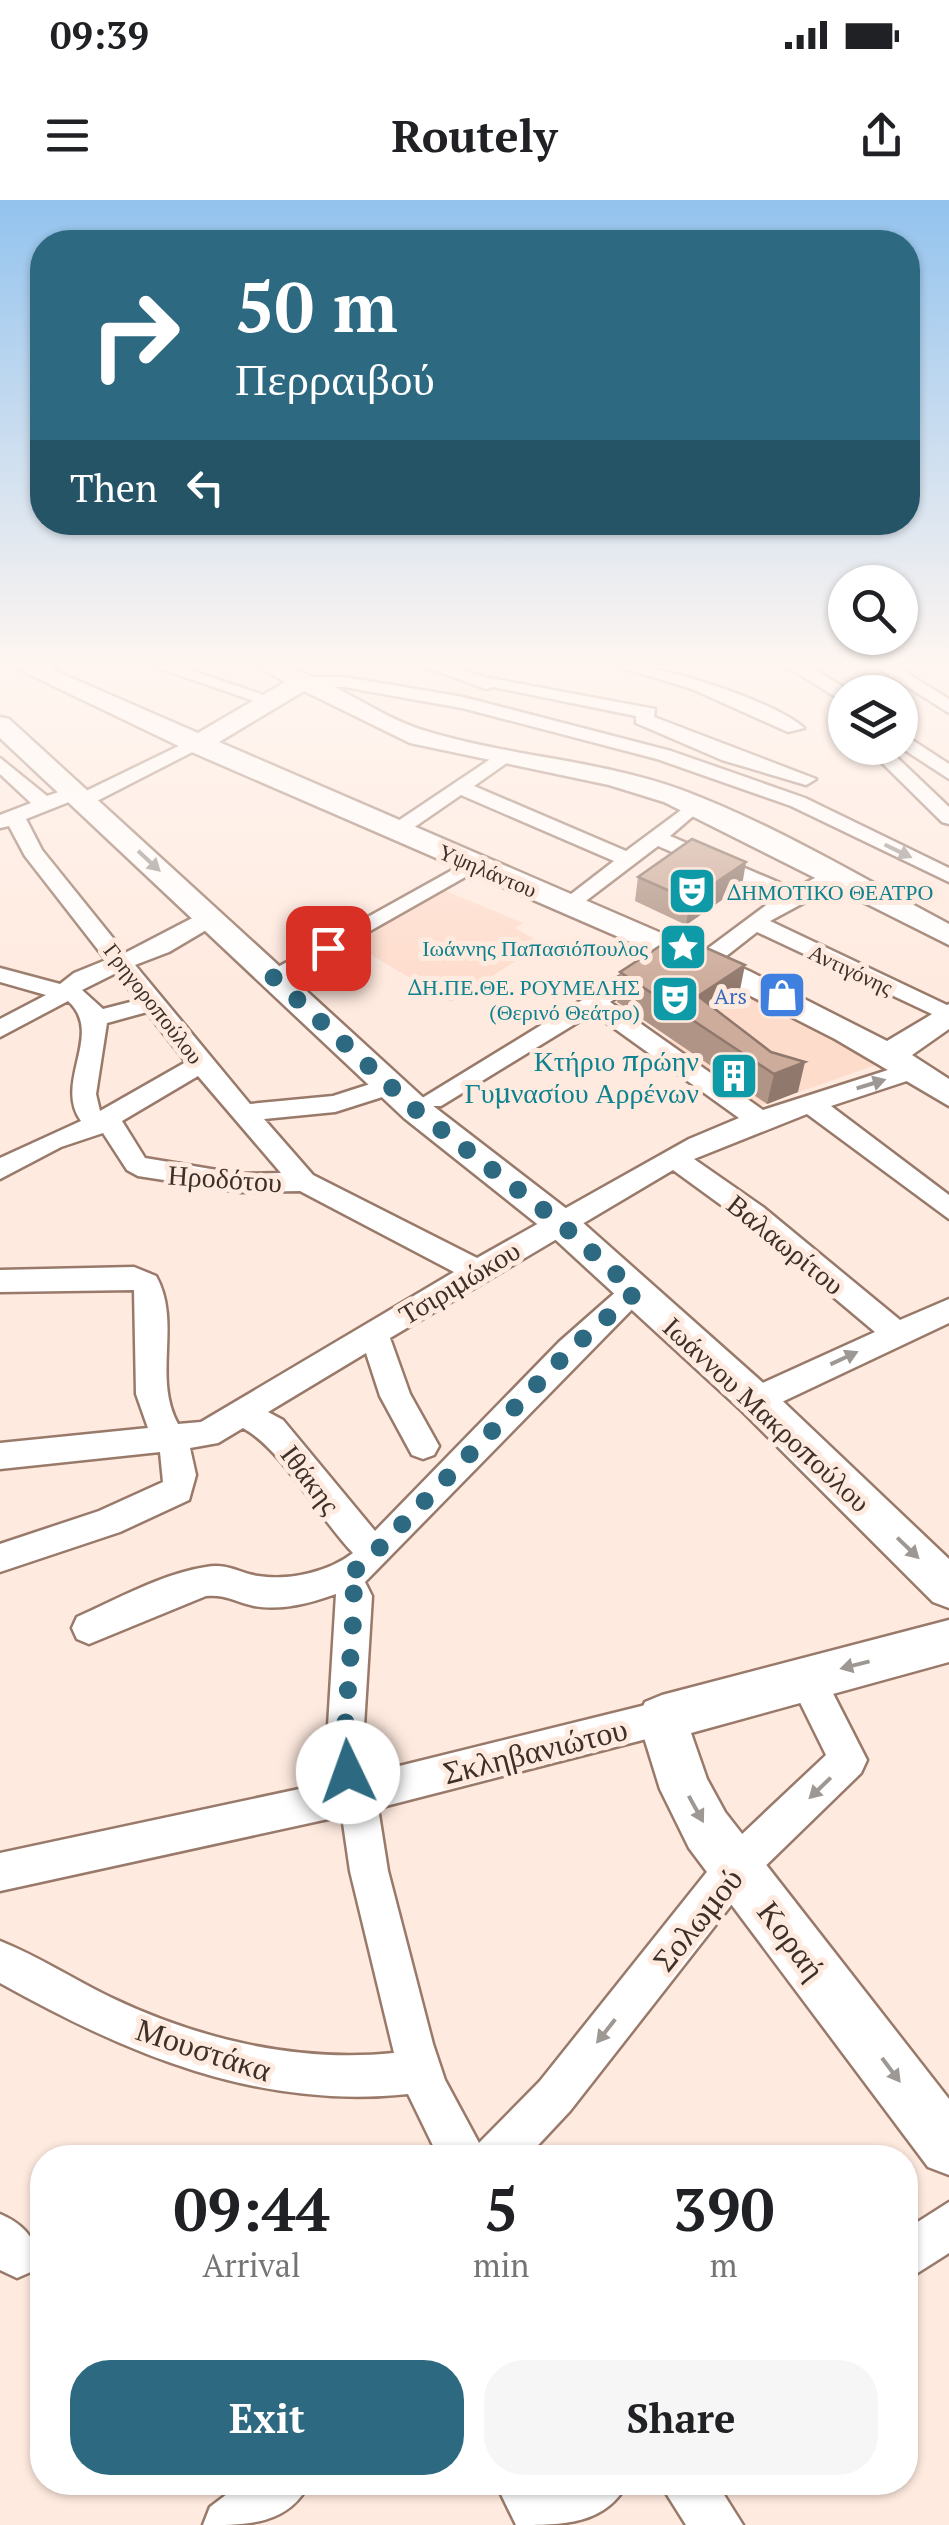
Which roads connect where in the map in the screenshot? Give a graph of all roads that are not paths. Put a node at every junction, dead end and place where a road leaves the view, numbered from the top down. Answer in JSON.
{"nodes":[{"id":1,"x":15,"y":772,"type":"edge"},
{"id":2,"x":44,"y":772,"type":"edge"},
{"id":3,"x":132,"y":772,"type":"edge"},
{"id":4,"x":257,"y":772,"type":"edge"},
{"id":5,"x":478,"y":772,"type":"edge"},
{"id":6,"x":579,"y":772,"type":"edge"},
{"id":7,"x":708,"y":772,"type":"edge"},
{"id":8,"x":779,"y":772,"type":"edge"},
{"id":9,"x":901,"y":772,"type":"edge"},
{"id":10,"x":806,"y":780,"type":"dead end"},
{"id":11,"x":460,"y":787,"type":"junction"},
{"id":12,"x":68,"y":798,"type":"junction"},
{"id":13,"x":696,"y":806,"type":"junction"},
{"id":14,"x":949,"y":818,"type":"edge"},
{"id":15,"x":7,"y":819,"type":"edge"},
{"id":16,"x":396,"y":832,"type":"junction"},
{"id":17,"x":655,"y":837,"type":"junction"},
{"id":18,"x":628,"y":858,"type":"junction"},
{"id":19,"x":474,"y":864,"type":"junction"},
{"id":20,"x":838,"y":875,"type":"junction"},
{"id":21,"x":949,"y":876,"type":"edge"},
{"id":22,"x":793,"y":896,"type":"junction"},
{"id":23,"x":570,"y":906,"type":"junction"},
{"id":24,"x":210,"y":918,"type":"junction"},
{"id":25,"x":754,"y":922,"type":"junction"},
{"id":26,"x":949,"y":936,"type":"edge"},
{"id":27,"x":690,"y":957,"type":"junction"},
{"id":28,"x":121,"y":960,"type":"junction"},
{"id":29,"x":0,"y":976,"type":"edge"},
{"id":30,"x":272,"y":976,"type":"junction"},
{"id":31,"x":65,"y":992,"type":"junction"},
{"id":32,"x":155,"y":1002,"type":"junction"},
{"id":33,"x":594,"y":1002,"type":"junction"},
{"id":34,"x":949,"y":1015,"type":"edge"},
{"id":35,"x":95,"y":1019,"type":"junction"},
{"id":36,"x":0,"y":1029,"type":"edge"},
{"id":37,"x":901,"y":1062,"type":"junction"},
{"id":38,"x":201,"y":1064,"type":"junction"},
{"id":39,"x":390,"y":1086,"type":"junction"},
{"id":40,"x":949,"y":1095,"type":"edge"},
{"id":41,"x":432,"y":1100,"type":"dead end"},
{"id":42,"x":810,"y":1104,"type":"junction"},
{"id":43,"x":242,"y":1113,"type":"junction"},
{"id":44,"x":760,"y":1120,"type":"junction"},
{"id":45,"x":97,"y":1124,"type":"junction"},
{"id":46,"x":674,"y":1158,"type":"junction"},
{"id":47,"x":0,"y":1170,"type":"edge"},
{"id":48,"x":304,"y":1182,"type":"junction"},
{"id":49,"x":949,"y":1209,"type":"edge"},
{"id":50,"x":559,"y":1222,"type":"junction"},
{"id":51,"x":476,"y":1270,"type":"junction"},
{"id":52,"x":0,"y":1281,"type":"edge"},
{"id":53,"x":636,"y":1292,"type":"junction"},
{"id":54,"x":949,"y":1310,"type":"edge"},
{"id":55,"x":374,"y":1333,"type":"junction"},
{"id":56,"x":896,"y":1334,"type":"junction"},
{"id":57,"x":756,"y":1400,"type":"junction"},
{"id":58,"x":243,"y":1413,"type":"junction"},
{"id":59,"x":173,"y":1441,"type":"junction"},
{"id":60,"x":423,"y":1446,"type":"dead end"},
{"id":61,"x":0,"y":1456,"type":"edge"},
{"id":62,"x":0,"y":1558,"type":"edge"},
{"id":63,"x":360,"y":1564,"type":"junction"},
{"id":64,"x":949,"y":1588,"type":"edge"},
{"id":65,"x":89,"y":1628,"type":"dead end"},
{"id":66,"x":949,"y":1641,"type":"edge"},
{"id":67,"x":806,"y":1678,"type":"junction"},
{"id":68,"x":662,"y":1718,"type":"junction"},
{"id":69,"x":356,"y":1796,"type":"junction"},
{"id":70,"x":736,"y":1867,"type":"junction"},
{"id":71,"x":0,"y":1872,"type":"edge"},
{"id":72,"x":0,"y":1962,"type":"edge"},
{"id":73,"x":422,"y":2071,"type":"junction"},
{"id":74,"x":457,"y":2145,"type":"edge"},
{"id":75,"x":508,"y":2145,"type":"edge"},
{"id":76,"x":949,"y":2146,"type":"edge"},
{"id":77,"x":949,"y":2225,"type":"edge"},
{"id":78,"x":918,"y":2248,"type":"edge"},
{"id":79,"x":268,"y":2495,"type":"edge"},
{"id":80,"x":528,"y":2495,"type":"edge"},
{"id":81,"x":585,"y":2495,"type":"edge"},
{"id":82,"x":694,"y":2495,"type":"edge"},
{"id":83,"x":228,"y":2525,"type":"edge"},
{"id":84,"x":545,"y":2525,"type":"edge"},
{"id":85,"x":718,"y":2525,"type":"edge"}],
"edges":[{"from":1,"to":12,"type":"street"},
{"from":2,"to":12,"type":"main road","name":"Ιωάννου Μακροπούλου"},
{"from":3,"to":12,"type":"street"},
{"from":4,"to":16,"type":"main road","name":"Υψηλάντου"},
{"from":5,"to":11,"type":"street"},
{"from":6,"to":13,"type":"main road"},
{"from":7,"to":21,"type":"street","one_way":true},
{"from":8,"to":10,"type":"street"},
{"from":9,"to":14,"type":"street"},
{"from":11,"to":16,"type":"street"},
{"from":11,"to":18,"type":"street"},
{"from":12,"to":15,"type":"street"},
{"from":12,"to":24,"type":"main road","name":"Ιωάννου Μακροπούλου","one_way":true},
{"from":13,"to":17,"type":"street"},
{"from":13,"to":20,"type":"main road"},
{"from":15,"to":28,"type":"street","name":"Γρηγοροπούλου"},
{"from":16,"to":19,"type":"main road","name":"Υψηλάντου"},
{"from":17,"to":18,"type":"street"},
{"from":17,"to":22,"type":"street"},
{"from":18,"to":23,"type":"street"},
{"from":19,"to":23,"type":"main road","name":"Υψηλάντου"},
{"from":19,"to":30,"type":"street"},
{"from":20,"to":22,"type":"street"},
{"from":20,"to":26,"type":"main road"},
{"from":22,"to":25,"type":"street"},
{"from":23,"to":27,"type":"main road","name":"Υψηλάντου"},
{"from":24,"to":28,"type":"street"},
{"from":24,"to":30,"type":"main road","name":"Ιωάννου Μακροπούλου"},
{"from":25,"to":27,"type":"street"},
{"from":25,"to":34,"type":"street","name":"Αντιγόνης"},
{"from":27,"to":33,"type":"street"},
{"from":27,"to":37,"type":"main road","name":"Υψηλάντου"},
{"from":28,"to":31,"type":"street"},
{"from":28,"to":32,"type":"street","name":"Γρηγοροπούλου"},
{"from":29,"to":31,"type":"street"},
{"from":30,"to":39,"type":"main road","name":"Ιωάννου Μακροπούλου"},
{"from":31,"to":35,"type":"street"},
{"from":31,"to":36,"type":"street"},
{"from":32,"to":35,"type":"street"},
{"from":32,"to":38,"type":"street","name":"Γρηγοροπούλου"},
{"from":33,"to":41,"type":"street"},
{"from":33,"to":44,"type":"street"},
{"from":34,"to":37,"type":"main road"},
{"from":35,"to":45,"type":"street"},
{"from":37,"to":40,"type":"main road","name":"Υψηλάντου"},
{"from":42,"to":37,"type":"street","name":"Τσιριμώκου","one_way":true},
{"from":38,"to":43,"type":"street","name":"Γρηγοροπούλου"},
{"from":38,"to":45,"type":"street"},
{"from":39,"to":43,"type":"street"},
{"from":39,"to":50,"type":"main road","name":"Ιωάννου Μακροπούλου"},
{"from":42,"to":44,"type":"street","name":"Τσιριμώκου"},
{"from":42,"to":49,"type":"street"},
{"from":43,"to":48,"type":"street","name":"Γρηγοροπούλου"},
{"from":44,"to":46,"type":"street","name":"Τσιριμώκου"},
{"from":45,"to":47,"type":"street"},
{"from":45,"to":48,"type":"street","name":"Ηροδότου"},
{"from":46,"to":50,"type":"street","name":"Τσιριμώκου"},
{"from":46,"to":56,"type":"street","name":"Βαλαωρίτου"},
{"from":48,"to":51,"type":"street","name":"Ηροδότου"},
{"from":50,"to":51,"type":"street","name":"Τσιριμώκου"},
{"from":50,"to":53,"type":"main road","name":"Ιωάννου Μακροπούλου"},
{"from":51,"to":55,"type":"street","name":"Τσιριμώκου"},
{"from":52,"to":59,"type":"street"},
{"from":53,"to":57,"type":"main road","name":"Ιωάννου Μακροπούλου"},
{"from":53,"to":63,"type":"street"},
{"from":54,"to":56,"type":"street"},
{"from":55,"to":58,"type":"street","name":"Τσιριμώκου"},
{"from":55,"to":60,"type":"street"},
{"from":57,"to":56,"type":"street","one_way":true},
{"from":57,"to":64,"type":"main road","name":"Ιωάννου Μακροπούλου","one_way":true},
{"from":58,"to":59,"type":"street","name":"Τσιριμώκου"},
{"from":58,"to":63,"type":"street","name":"Ιθάκης"},
{"from":59,"to":61,"type":"street","name":"Τσιριμώκου"},
{"from":59,"to":62,"type":"street"},
{"from":63,"to":65,"type":"street"},
{"from":63,"to":69,"type":"street"},
{"from":66,"to":67,"type":"main road","name":"Σκληβανιώτου","one_way":true},
{"from":67,"to":68,"type":"main road","name":"Σκληβανιώτου"},
{"from":67,"to":70,"type":"street","name":"Σολωμού","one_way":true},
{"from":68,"to":69,"type":"street","name":"Σκληβανιώτου"},
{"from":68,"to":70,"type":"main road","name":"Κοραή","one_way":true},
{"from":69,"to":71,"type":"street","name":"Σκληβανιώτου"},
{"from":69,"to":73,"type":"street"},
{"from":70,"to":75,"type":"street","name":"Σολωμού","one_way":true},
{"from":70,"to":76,"type":"main road","name":"Κοραή","one_way":true},
{"from":72,"to":73,"type":"street","name":"Μουστάκα"},
{"from":73,"to":74,"type":"street"},
{"from":77,"to":78,"type":"street"},
{"from":79,"to":83,"type":"street"},
{"from":80,"to":84,"type":"street"},
{"from":81,"to":84,"type":"street"},
{"from":82,"to":85,"type":"street"}]}
